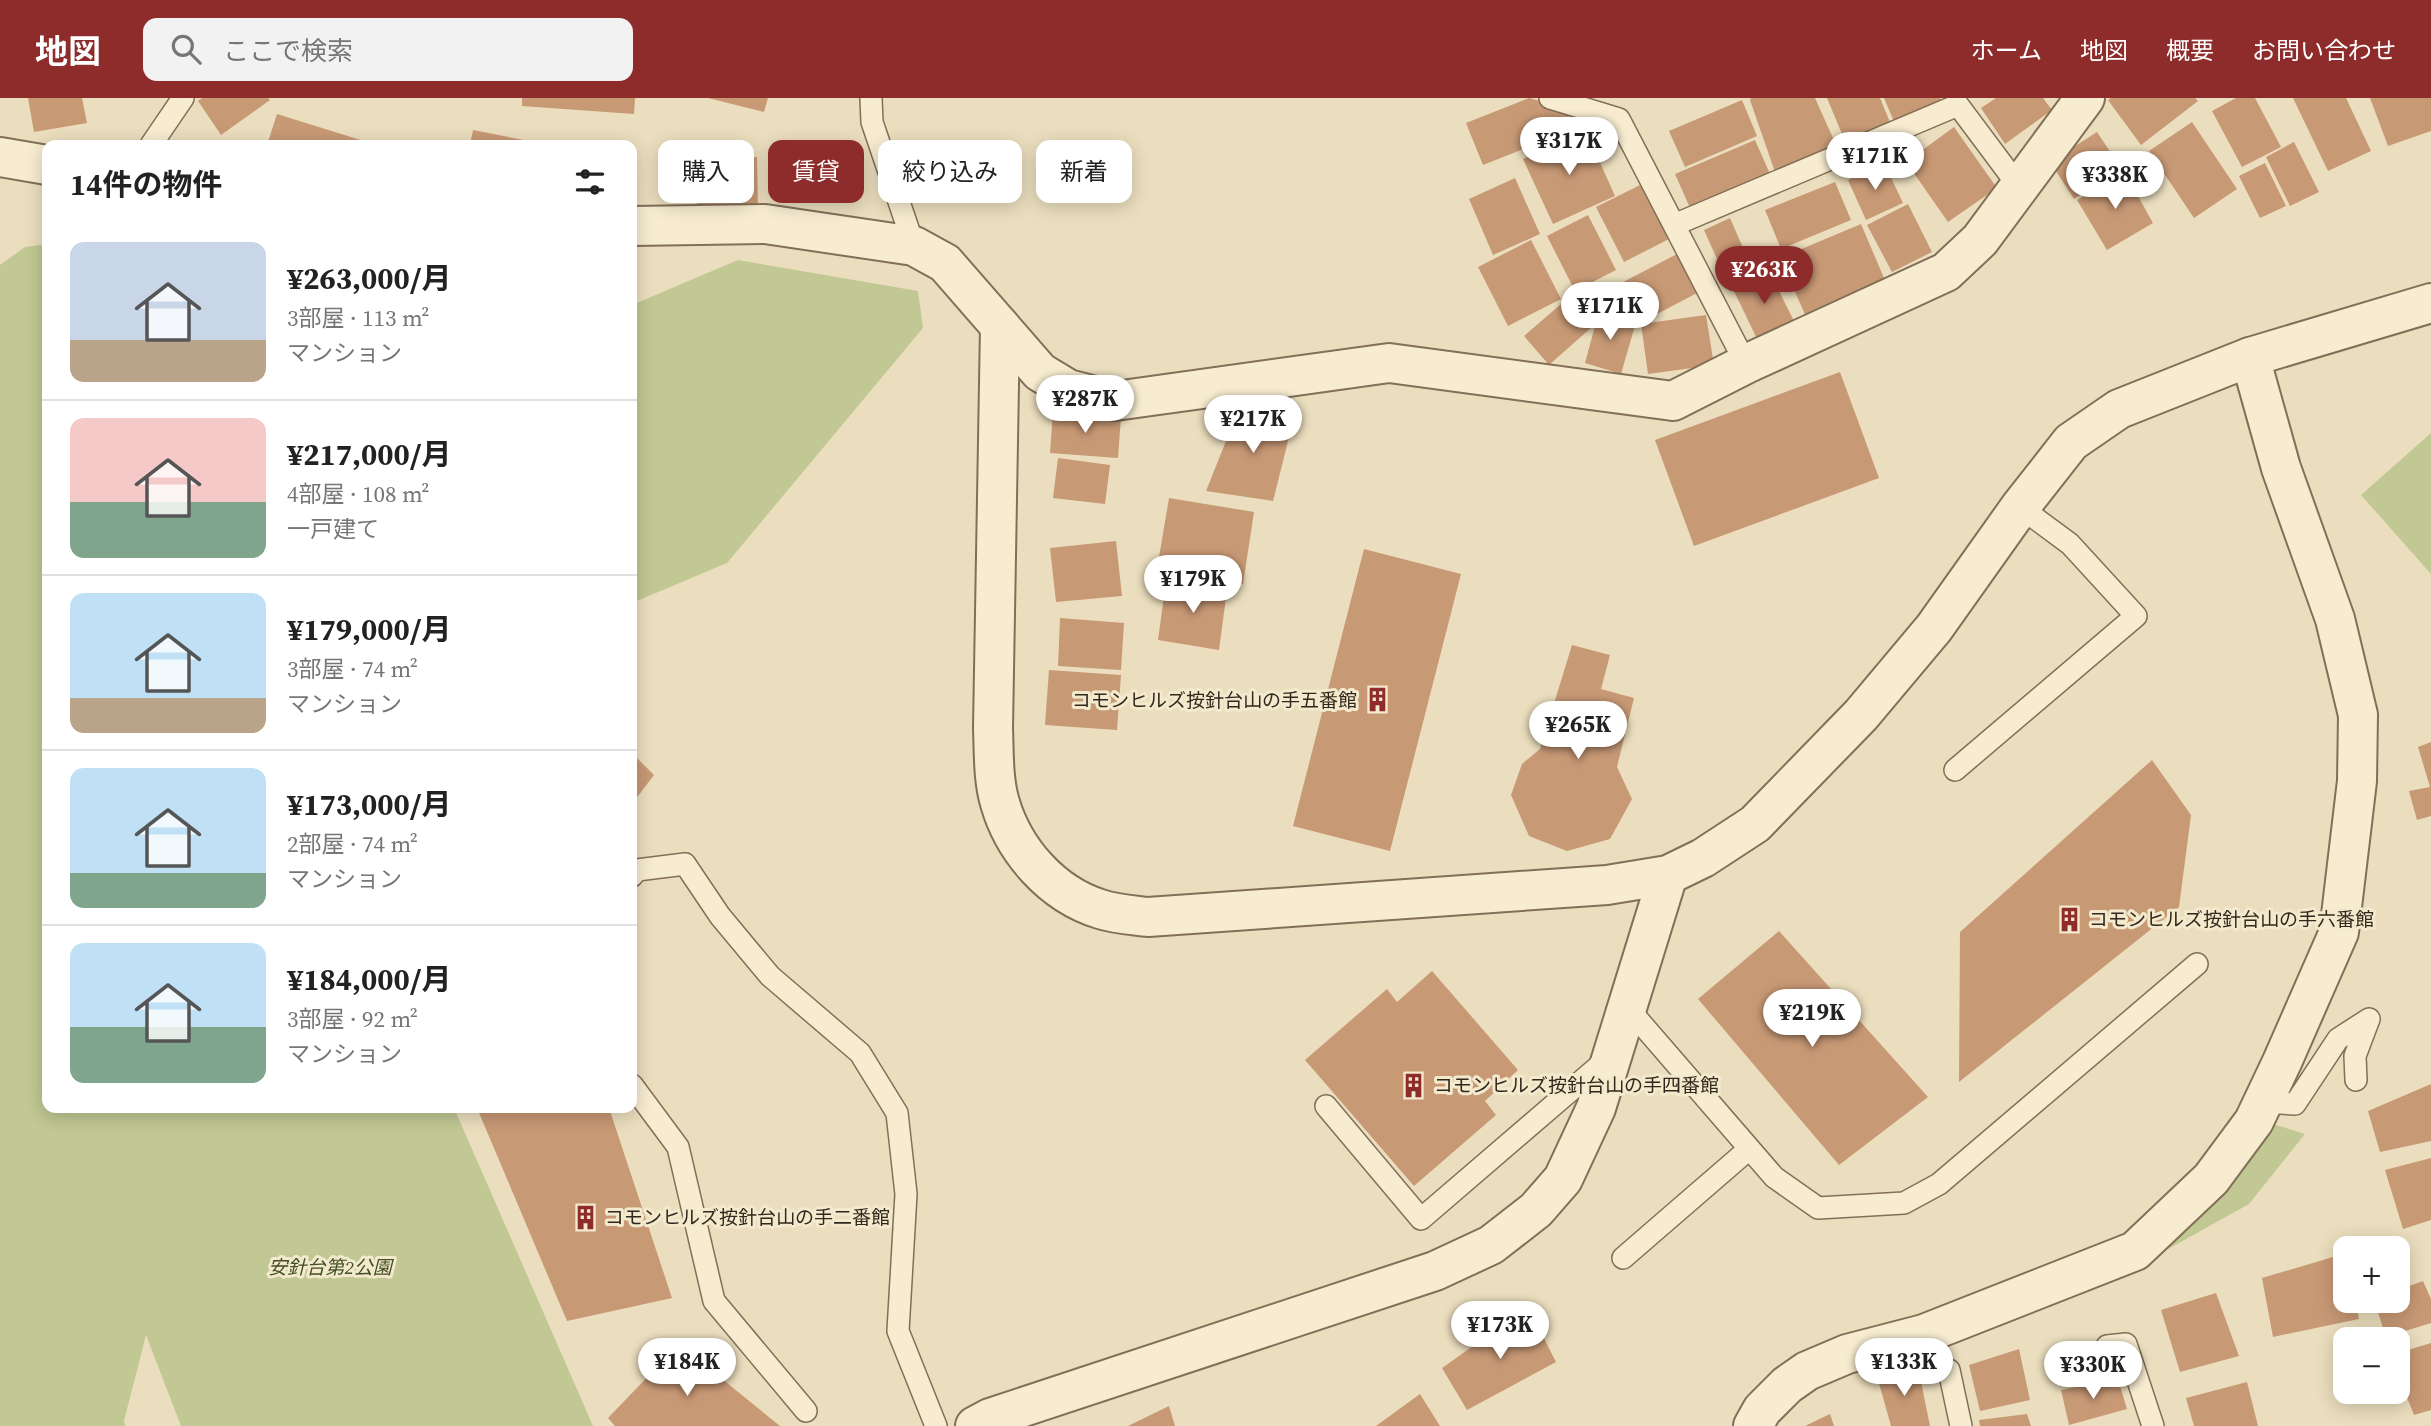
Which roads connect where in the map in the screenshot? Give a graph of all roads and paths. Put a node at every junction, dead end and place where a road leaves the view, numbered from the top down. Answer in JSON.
{"nodes":[{"id":1,"x":183,"y":98,"type":"edge"},
{"id":2,"x":871,"y":98,"type":"edge"},
{"id":3,"x":1549,"y":98,"type":"edge"},
{"id":4,"x":2085,"y":98,"type":"edge"},
{"id":5,"x":154,"y":140,"type":"edge"},
{"id":6,"x":0,"y":157,"type":"edge"},
{"id":7,"x":42,"y":164,"type":"edge"},
{"id":8,"x":2020,"y":188,"type":"junction"},
{"id":9,"x":1674,"y":225,"type":"junction"},
{"id":10,"x":637,"y":226,"type":"edge"},
{"id":11,"x":914,"y":246,"type":"junction"},
{"id":12,"x":2431,"y":303,"type":"edge"},
{"id":13,"x":1000,"y":326,"type":"junction"},
{"id":14,"x":2250,"y":357,"type":"junction"},
{"id":15,"x":1746,"y":364,"type":"junction"},
{"id":16,"x":2020,"y":507,"type":"junction"},
{"id":17,"x":1955,"y":770,"type":"dead end"},
{"id":18,"x":637,"y":870,"type":"edge"},
{"id":19,"x":1668,"y":875,"type":"junction"},
{"id":20,"x":2197,"y":964,"type":"dead end"},
{"id":21,"x":1627,"y":1007,"type":"junction"},
{"id":22,"x":1613,"y":1055,"type":"junction"},
{"id":23,"x":2356,"y":1080,"type":"dead end"},
{"id":24,"x":637,"y":1093,"type":"edge"},
{"id":25,"x":2263,"y":1102,"type":"junction"},
{"id":26,"x":1326,"y":1106,"type":"dead end"},
{"id":27,"x":1749,"y":1149,"type":"junction"},
{"id":28,"x":1623,"y":1258,"type":"dead end"},
{"id":29,"x":2107,"y":1346,"type":"dead end"},
{"id":30,"x":1949,"y":1370,"type":"dead end"},
{"id":31,"x":806,"y":1411,"type":"dead end"},
{"id":32,"x":936,"y":1426,"type":"edge"},
{"id":33,"x":975,"y":1426,"type":"edge"},
{"id":34,"x":1753,"y":1426,"type":"edge"},
{"id":35,"x":1961,"y":1426,"type":"edge"},
{"id":36,"x":2153,"y":1426,"type":"edge"}],
"edges":[{"from":1,"to":5,"type":"lane"},
{"from":2,"to":11,"type":"lane"},
{"from":3,"to":9,"type":"lane"},
{"from":4,"to":8,"type":"street"},
{"from":6,"to":7,"type":"street"},
{"from":8,"to":9,"type":"lane"},
{"from":8,"to":15,"type":"street"},
{"from":9,"to":15,"type":"lane"},
{"from":10,"to":11,"type":"street"},
{"from":11,"to":13,"type":"street"},
{"from":12,"to":14,"type":"street"},
{"from":13,"to":15,"type":"street"},
{"from":13,"to":19,"type":"street"},
{"from":14,"to":16,"type":"street"},
{"from":14,"to":25,"type":"street"},
{"from":16,"to":17,"type":"lane"},
{"from":16,"to":19,"type":"street"},
{"from":18,"to":32,"type":"lane"},
{"from":19,"to":21,"type":"street"},
{"from":20,"to":27,"type":"lane"},
{"from":21,"to":22,"type":"street"},
{"from":21,"to":27,"type":"lane"},
{"from":22,"to":26,"type":"lane"},
{"from":22,"to":33,"type":"street"},
{"from":23,"to":25,"type":"lane"},
{"from":24,"to":31,"type":"lane"},
{"from":25,"to":34,"type":"street"},
{"from":27,"to":28,"type":"lane"},
{"from":29,"to":36,"type":"lane"},
{"from":30,"to":35,"type":"lane"}]}
